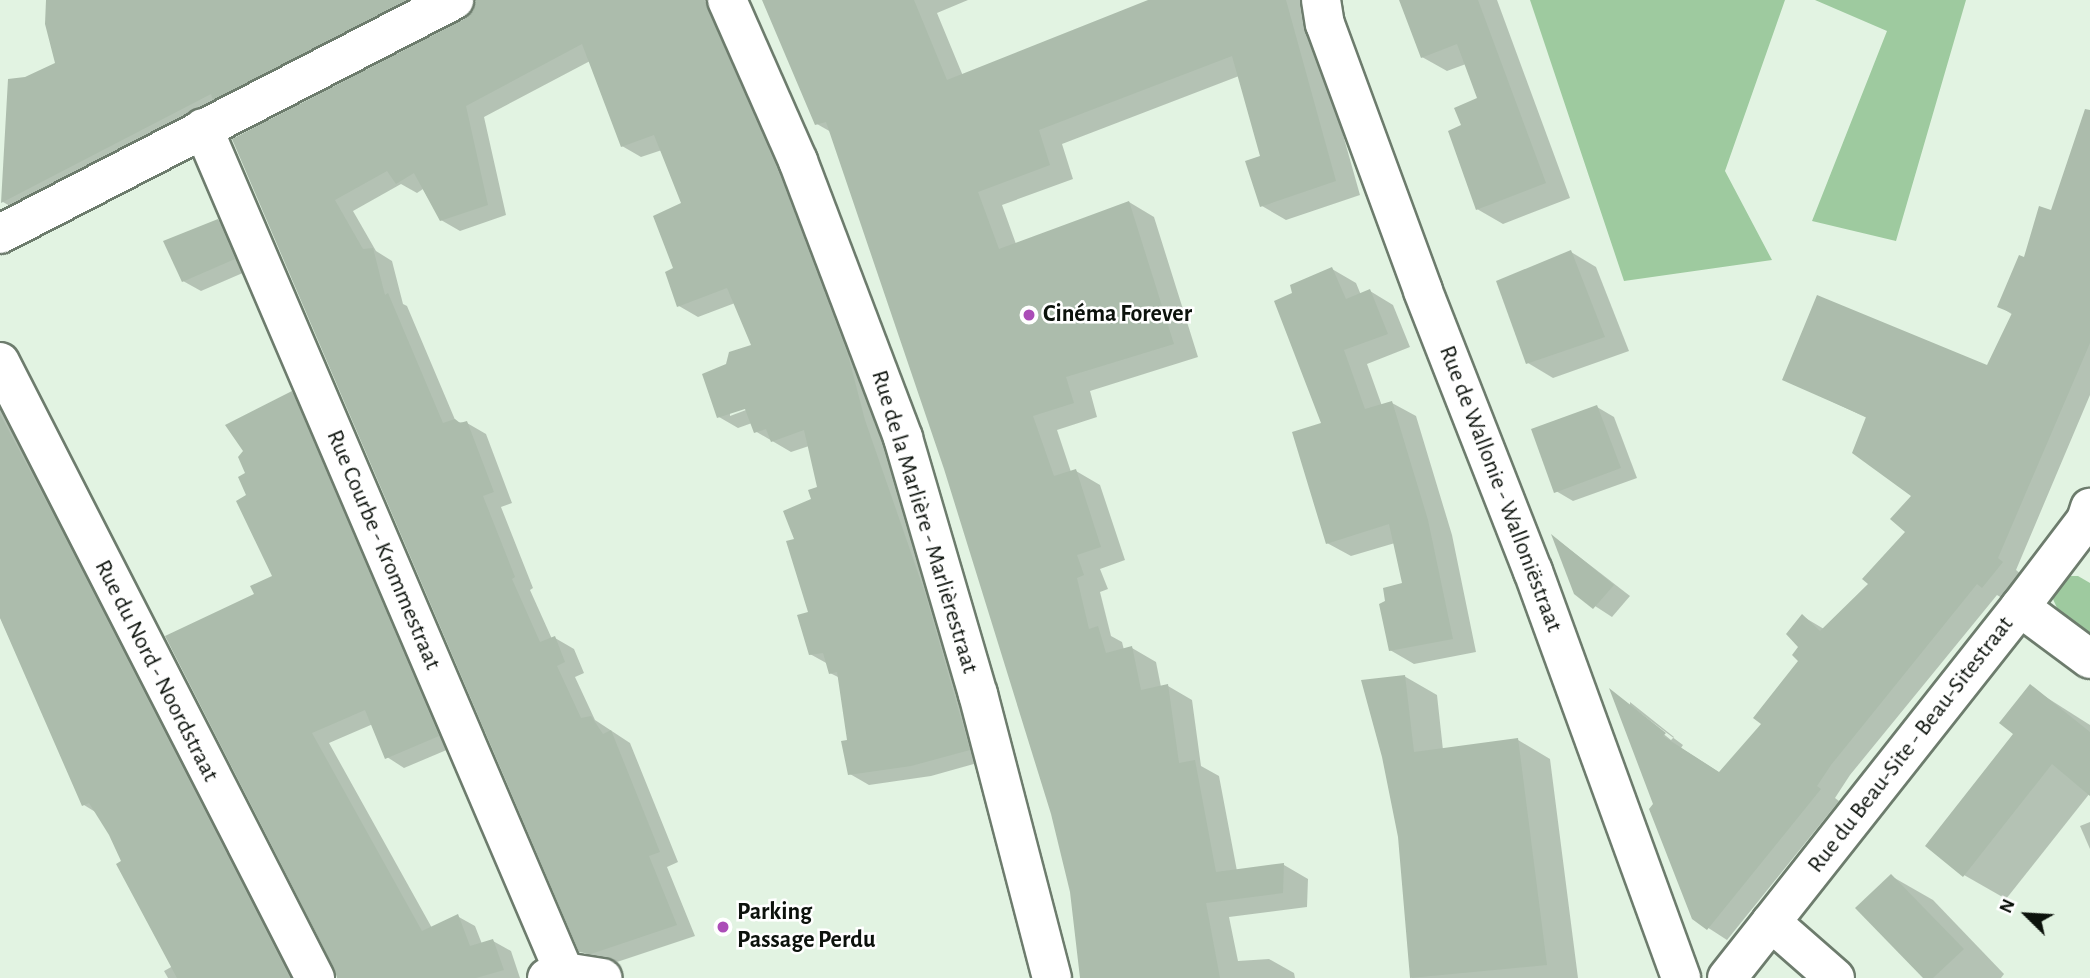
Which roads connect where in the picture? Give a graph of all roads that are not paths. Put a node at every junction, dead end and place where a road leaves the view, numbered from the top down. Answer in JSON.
{"nodes":[{"id":1,"x":454,"y":0,"type":"edge"},
{"id":2,"x":727,"y":0,"type":"edge"},
{"id":3,"x":1321,"y":0,"type":"edge"},
{"id":4,"x":203,"y":128,"type":"junction"},
{"id":5,"x":0,"y":234,"type":"edge"},
{"id":6,"x":0,"y":362,"type":"edge"},
{"id":7,"x":2089,"y":519,"type":"edge"},
{"id":8,"x":2021,"y":607,"type":"junction"},
{"id":9,"x":2090,"y":659,"type":"edge"},
{"id":10,"x":1771,"y":922,"type":"junction"},
{"id":11,"x":555,"y":975,"type":"edge"},
{"id":12,"x":315,"y":978,"type":"edge"},
{"id":13,"x":603,"y":978,"type":"edge"},
{"id":14,"x":1052,"y":978,"type":"edge"},
{"id":15,"x":1682,"y":978,"type":"edge"},
{"id":16,"x":1727,"y":978,"type":"edge"},
{"id":17,"x":1835,"y":978,"type":"edge"}],
"edges":[{"from":1,"to":4,"type":"street"},
{"from":2,"to":14,"type":"street","name":"Rue de la Marlière - Marlièrestraat"},
{"from":3,"to":15,"type":"street","name":"Rue de Wallonie - Walloniëstraat"},
{"from":4,"to":5,"type":"street"},
{"from":4,"to":11,"type":"street","name":"Rue Courbe - Krommestraat"},
{"from":6,"to":12,"type":"street","name":"Rue du Nord - Noordstraat"},
{"from":7,"to":8,"type":"street","name":"Rue du Beau-Site - Beau-Sitestraat"},
{"from":8,"to":9,"type":"street"},
{"from":8,"to":10,"type":"street","name":"Rue du Beau-Site - Beau-Sitestraat"},
{"from":10,"to":16,"type":"street","name":"Rue du Beau-Site - Beau-Sitestraat"},
{"from":10,"to":17,"type":"street"},
{"from":11,"to":13,"type":"street"}]}
